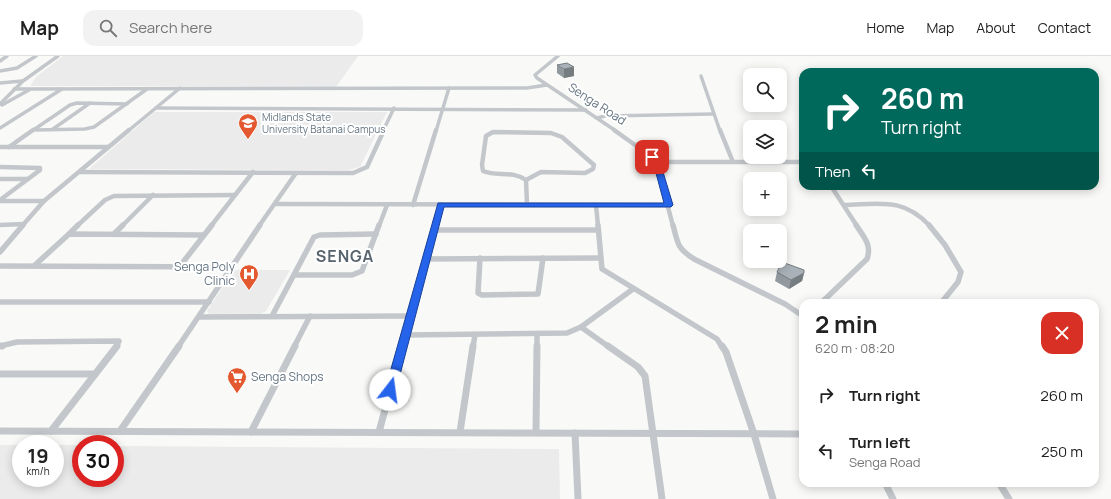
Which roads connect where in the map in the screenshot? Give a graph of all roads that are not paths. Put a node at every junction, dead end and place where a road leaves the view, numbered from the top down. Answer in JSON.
{"nodes":[{"id":1,"x":7,"y":56,"type":"edge"},
{"id":2,"x":36,"y":56,"type":"edge"},
{"id":3,"x":58,"y":56,"type":"edge"},
{"id":4,"x":558,"y":56,"type":"edge"},
{"id":5,"x":0,"y":61,"type":"edge"},
{"id":6,"x":0,"y":71,"type":"edge"},
{"id":7,"x":701,"y":76,"type":"dead end"},
{"id":8,"x":22,"y":81,"type":"junction"},
{"id":9,"x":0,"y":83,"type":"edge"},
{"id":10,"x":547,"y":85,"type":"junction"},
{"id":11,"x":147,"y":88,"type":"junction"},
{"id":12,"x":180,"y":88,"type":"junction"},
{"id":13,"x":449,"y":88,"type":"junction"},
{"id":14,"x":14,"y":89,"type":"junction"},
{"id":15,"x":31,"y":89,"type":"junction"},
{"id":16,"x":63,"y":89,"type":"junction"},
{"id":17,"x":90,"y":103,"type":"junction"},
{"id":18,"x":127,"y":104,"type":"junction"},
{"id":19,"x":0,"y":105,"type":"edge"},
{"id":20,"x":156,"y":108,"type":"junction"},
{"id":21,"x":394,"y":108,"type":"junction"},
{"id":22,"x":442,"y":108,"type":"junction"},
{"id":23,"x":586,"y":110,"type":"junction"},
{"id":24,"x":713,"y":114,"type":"junction"},
{"id":25,"x":597,"y":118,"type":"junction"},
{"id":26,"x":0,"y":128,"type":"edge"},
{"id":27,"x":52,"y":129,"type":"junction"},
{"id":28,"x":35,"y":130,"type":"junction"},
{"id":29,"x":0,"y":147,"type":"edge"},
{"id":30,"x":9,"y":147,"type":"junction"},
{"id":31,"x":108,"y":147,"type":"junction"},
{"id":32,"x":656,"y":162,"type":"junction"},
{"id":33,"x":733,"y":162,"type":"junction"},
{"id":34,"x":799,"y":162,"type":"edge"},
{"id":35,"x":0,"y":167,"type":"edge"},
{"id":36,"x":79,"y":172,"type":"junction"},
{"id":37,"x":253,"y":172,"type":"junction"},
{"id":38,"x":296,"y":173,"type":"junction"},
{"id":39,"x":0,"y":179,"type":"edge"},
{"id":40,"x":28,"y":179,"type":"junction"},
{"id":41,"x":526,"y":180,"type":"junction"},
{"id":42,"x":833,"y":190,"type":"edge"},
{"id":43,"x":153,"y":195,"type":"junction"},
{"id":44,"x":235,"y":195,"type":"junction"},
{"id":45,"x":0,"y":200,"type":"edge"},
{"id":46,"x":44,"y":201,"type":"junction"},
{"id":47,"x":276,"y":204,"type":"junction"},
{"id":48,"x":441,"y":204,"type":"junction"},
{"id":49,"x":527,"y":204,"type":"junction"},
{"id":50,"x":387,"y":205,"type":"junction"},
{"id":51,"x":413,"y":205,"type":"junction"},
{"id":52,"x":596,"y":205,"type":"junction"},
{"id":53,"x":669,"y":205,"type":"junction"},
{"id":54,"x":844,"y":205,"type":"junction"},
{"id":55,"x":24,"y":224,"type":"junction"},
{"id":56,"x":0,"y":225,"type":"edge"},
{"id":57,"x":434,"y":230,"type":"junction"},
{"id":58,"x":598,"y":230,"type":"junction"},
{"id":59,"x":69,"y":234,"type":"junction"},
{"id":60,"x":114,"y":234,"type":"junction"},
{"id":61,"x":376,"y":234,"type":"junction"},
{"id":62,"x":204,"y":235,"type":"junction"},
{"id":63,"x":0,"y":252,"type":"edge"},
{"id":64,"x":480,"y":258,"type":"junction"},
{"id":65,"x":543,"y":258,"type":"junction"},
{"id":66,"x":600,"y":258,"type":"junction"},
{"id":67,"x":426,"y":259,"type":"junction"},
{"id":68,"x":35,"y":265,"type":"junction"},
{"id":69,"x":0,"y":266,"type":"edge"},
{"id":70,"x":180,"y":266,"type":"junction"},
{"id":71,"x":231,"y":267,"type":"junction"},
{"id":72,"x":295,"y":275,"type":"junction"},
{"id":73,"x":633,"y":289,"type":"junction"},
{"id":74,"x":825,"y":299,"type":"edge"},
{"id":75,"x":944,"y":299,"type":"edge"},
{"id":76,"x":209,"y":302,"type":"junction"},
{"id":77,"x":1,"y":303,"type":"edge"},
{"id":78,"x":799,"y":314,"type":"edge"},
{"id":79,"x":272,"y":316,"type":"junction"},
{"id":80,"x":310,"y":316,"type":"junction"},
{"id":81,"x":410,"y":316,"type":"junction"},
{"id":82,"x":199,"y":317,"type":"junction"},
{"id":83,"x":581,"y":327,"type":"junction"},
{"id":84,"x":405,"y":335,"type":"junction"},
{"id":85,"x":475,"y":335,"type":"junction"},
{"id":86,"x":537,"y":335,"type":"junction"},
{"id":87,"x":0,"y":346,"type":"edge"},
{"id":88,"x":0,"y":374,"type":"edge"},
{"id":89,"x":95,"y":374,"type":"junction"},
{"id":90,"x":0,"y":431,"type":"edge"},
{"id":91,"x":51,"y":431,"type":"junction"},
{"id":92,"x":120,"y":431,"type":"junction"},
{"id":93,"x":251,"y":432,"type":"junction"},
{"id":94,"x":379,"y":432,"type":"junction"},
{"id":95,"x":460,"y":432,"type":"junction"},
{"id":96,"x":536,"y":432,"type":"junction"},
{"id":97,"x":575,"y":433,"type":"junction"},
{"id":98,"x":653,"y":433,"type":"junction"},
{"id":99,"x":754,"y":434,"type":"junction"},
{"id":100,"x":799,"y":434,"type":"edge"},
{"id":101,"x":887,"y":487,"type":"edge"},
{"id":102,"x":1002,"y":487,"type":"edge"},
{"id":103,"x":578,"y":499,"type":"edge"},
{"id":104,"x":662,"y":499,"type":"edge"},
{"id":105,"x":773,"y":499,"type":"edge"},
{"id":106,"x":893,"y":499,"type":"edge"},
{"id":107,"x":1009,"y":499,"type":"edge"}],
"edges":[{"from":1,"to":5,"type":"street"},
{"from":2,"to":6,"type":"street"},
{"from":3,"to":8,"type":"street"},
{"from":4,"to":10,"type":"street","name":"Senga Road"},
{"from":7,"to":24,"type":"street"},
{"from":8,"to":9,"type":"street"},
{"from":8,"to":14,"type":"street"},
{"from":10,"to":13,"type":"street"},
{"from":10,"to":23,"type":"street","name":"Senga Road"},
{"from":11,"to":12,"type":"street"},
{"from":11,"to":16,"type":"street"},
{"from":11,"to":18,"type":"street"},
{"from":12,"to":13,"type":"street"},
{"from":12,"to":20,"type":"street"},
{"from":13,"to":22,"type":"street"},
{"from":14,"to":15,"type":"street"},
{"from":14,"to":19,"type":"street"},
{"from":15,"to":16,"type":"street"},
{"from":15,"to":19,"type":"street"},
{"from":16,"to":26,"type":"street"},
{"from":17,"to":18,"type":"street"},
{"from":17,"to":27,"type":"street"},
{"from":17,"to":28,"type":"street"},
{"from":18,"to":27,"type":"street"},
{"from":20,"to":21,"type":"street"},
{"from":20,"to":31,"type":"street"},
{"from":21,"to":22,"type":"street"},
{"from":21,"to":38,"type":"street"},
{"from":22,"to":23,"type":"street"},
{"from":22,"to":51,"type":"street"},
{"from":23,"to":25,"type":"street","name":"Senga Road"},
{"from":24,"to":25,"type":"street"},
{"from":24,"to":33,"type":"street"},
{"from":25,"to":32,"type":"street","name":"Senga Road"},
{"from":27,"to":28,"type":"street"},
{"from":28,"to":30,"type":"street"},
{"from":29,"to":30,"type":"street"},
{"from":30,"to":31,"type":"street"},
{"from":31,"to":36,"type":"street"},
{"from":32,"to":33,"type":"street"},
{"from":32,"to":53,"type":"street","name":"Senga Road"},
{"from":33,"to":34,"type":"street"},
{"from":35,"to":40,"type":"street"},
{"from":36,"to":37,"type":"street"},
{"from":36,"to":46,"type":"street"},
{"from":37,"to":38,"type":"street"},
{"from":37,"to":44,"type":"street"},
{"from":38,"to":47,"type":"street"},
{"from":39,"to":40,"type":"street"},
{"from":40,"to":45,"type":"street"},
{"from":41,"to":41,"type":"street"},
{"from":41,"to":49,"type":"street"},
{"from":42,"to":54,"type":"street"},
{"from":43,"to":44,"type":"street"},
{"from":43,"to":59,"type":"street"},
{"from":43,"to":60,"type":"street"},
{"from":44,"to":62,"type":"street"},
{"from":45,"to":46,"type":"street"},
{"from":46,"to":55,"type":"street"},
{"from":47,"to":50,"type":"street"},
{"from":47,"to":71,"type":"street"},
{"from":48,"to":49,"type":"street"},
{"from":48,"to":51,"type":"street"},
{"from":48,"to":57,"type":"street"},
{"from":49,"to":52,"type":"street"},
{"from":50,"to":51,"type":"street"},
{"from":50,"to":61,"type":"street"},
{"from":52,"to":53,"type":"street"},
{"from":52,"to":58,"type":"street"},
{"from":53,"to":78,"type":"street","name":"Senga Road"},
{"from":54,"to":74,"type":"street"},
{"from":54,"to":75,"type":"street"},
{"from":55,"to":56,"type":"street"},
{"from":55,"to":63,"type":"street"},
{"from":57,"to":58,"type":"street"},
{"from":57,"to":67,"type":"street"},
{"from":58,"to":66,"type":"street"},
{"from":59,"to":60,"type":"street"},
{"from":59,"to":68,"type":"street"},
{"from":60,"to":62,"type":"street"},
{"from":61,"to":72,"type":"street"},
{"from":61,"to":72,"type":"street"},
{"from":62,"to":70,"type":"street"},
{"from":64,"to":65,"type":"street"},
{"from":64,"to":65,"type":"street"},
{"from":64,"to":67,"type":"street"},
{"from":65,"to":66,"type":"street"},
{"from":66,"to":73,"type":"street"},
{"from":67,"to":81,"type":"street"},
{"from":68,"to":69,"type":"street"},
{"from":68,"to":70,"type":"street"},
{"from":70,"to":71,"type":"street"},
{"from":71,"to":76,"type":"street"},
{"from":72,"to":79,"type":"street"},
{"from":73,"to":83,"type":"street"},
{"from":73,"to":99,"type":"street"},
{"from":76,"to":77,"type":"street"},
{"from":76,"to":82,"type":"street"},
{"from":79,"to":80,"type":"street"},
{"from":79,"to":82,"type":"street"},
{"from":80,"to":81,"type":"street"},
{"from":80,"to":93,"type":"street"},
{"from":81,"to":84,"type":"street"},
{"from":82,"to":92,"type":"street"},
{"from":83,"to":86,"type":"street"},
{"from":83,"to":98,"type":"street"},
{"from":84,"to":85,"type":"street"},
{"from":84,"to":94,"type":"street"},
{"from":85,"to":86,"type":"street"},
{"from":85,"to":95,"type":"street"},
{"from":86,"to":96,"type":"street"},
{"from":87,"to":89,"type":"street"},
{"from":88,"to":89,"type":"street"},
{"from":89,"to":91,"type":"street"},
{"from":90,"to":91,"type":"street"},
{"from":91,"to":92,"type":"street"},
{"from":92,"to":93,"type":"street"},
{"from":93,"to":94,"type":"street"},
{"from":94,"to":95,"type":"street"},
{"from":95,"to":96,"type":"street"},
{"from":96,"to":97,"type":"street"},
{"from":97,"to":98,"type":"street"},
{"from":97,"to":103,"type":"street"},
{"from":98,"to":99,"type":"street"},
{"from":98,"to":104,"type":"street"},
{"from":99,"to":100,"type":"street"},
{"from":99,"to":105,"type":"street"},
{"from":101,"to":106,"type":"street"},
{"from":102,"to":107,"type":"street"}]}
